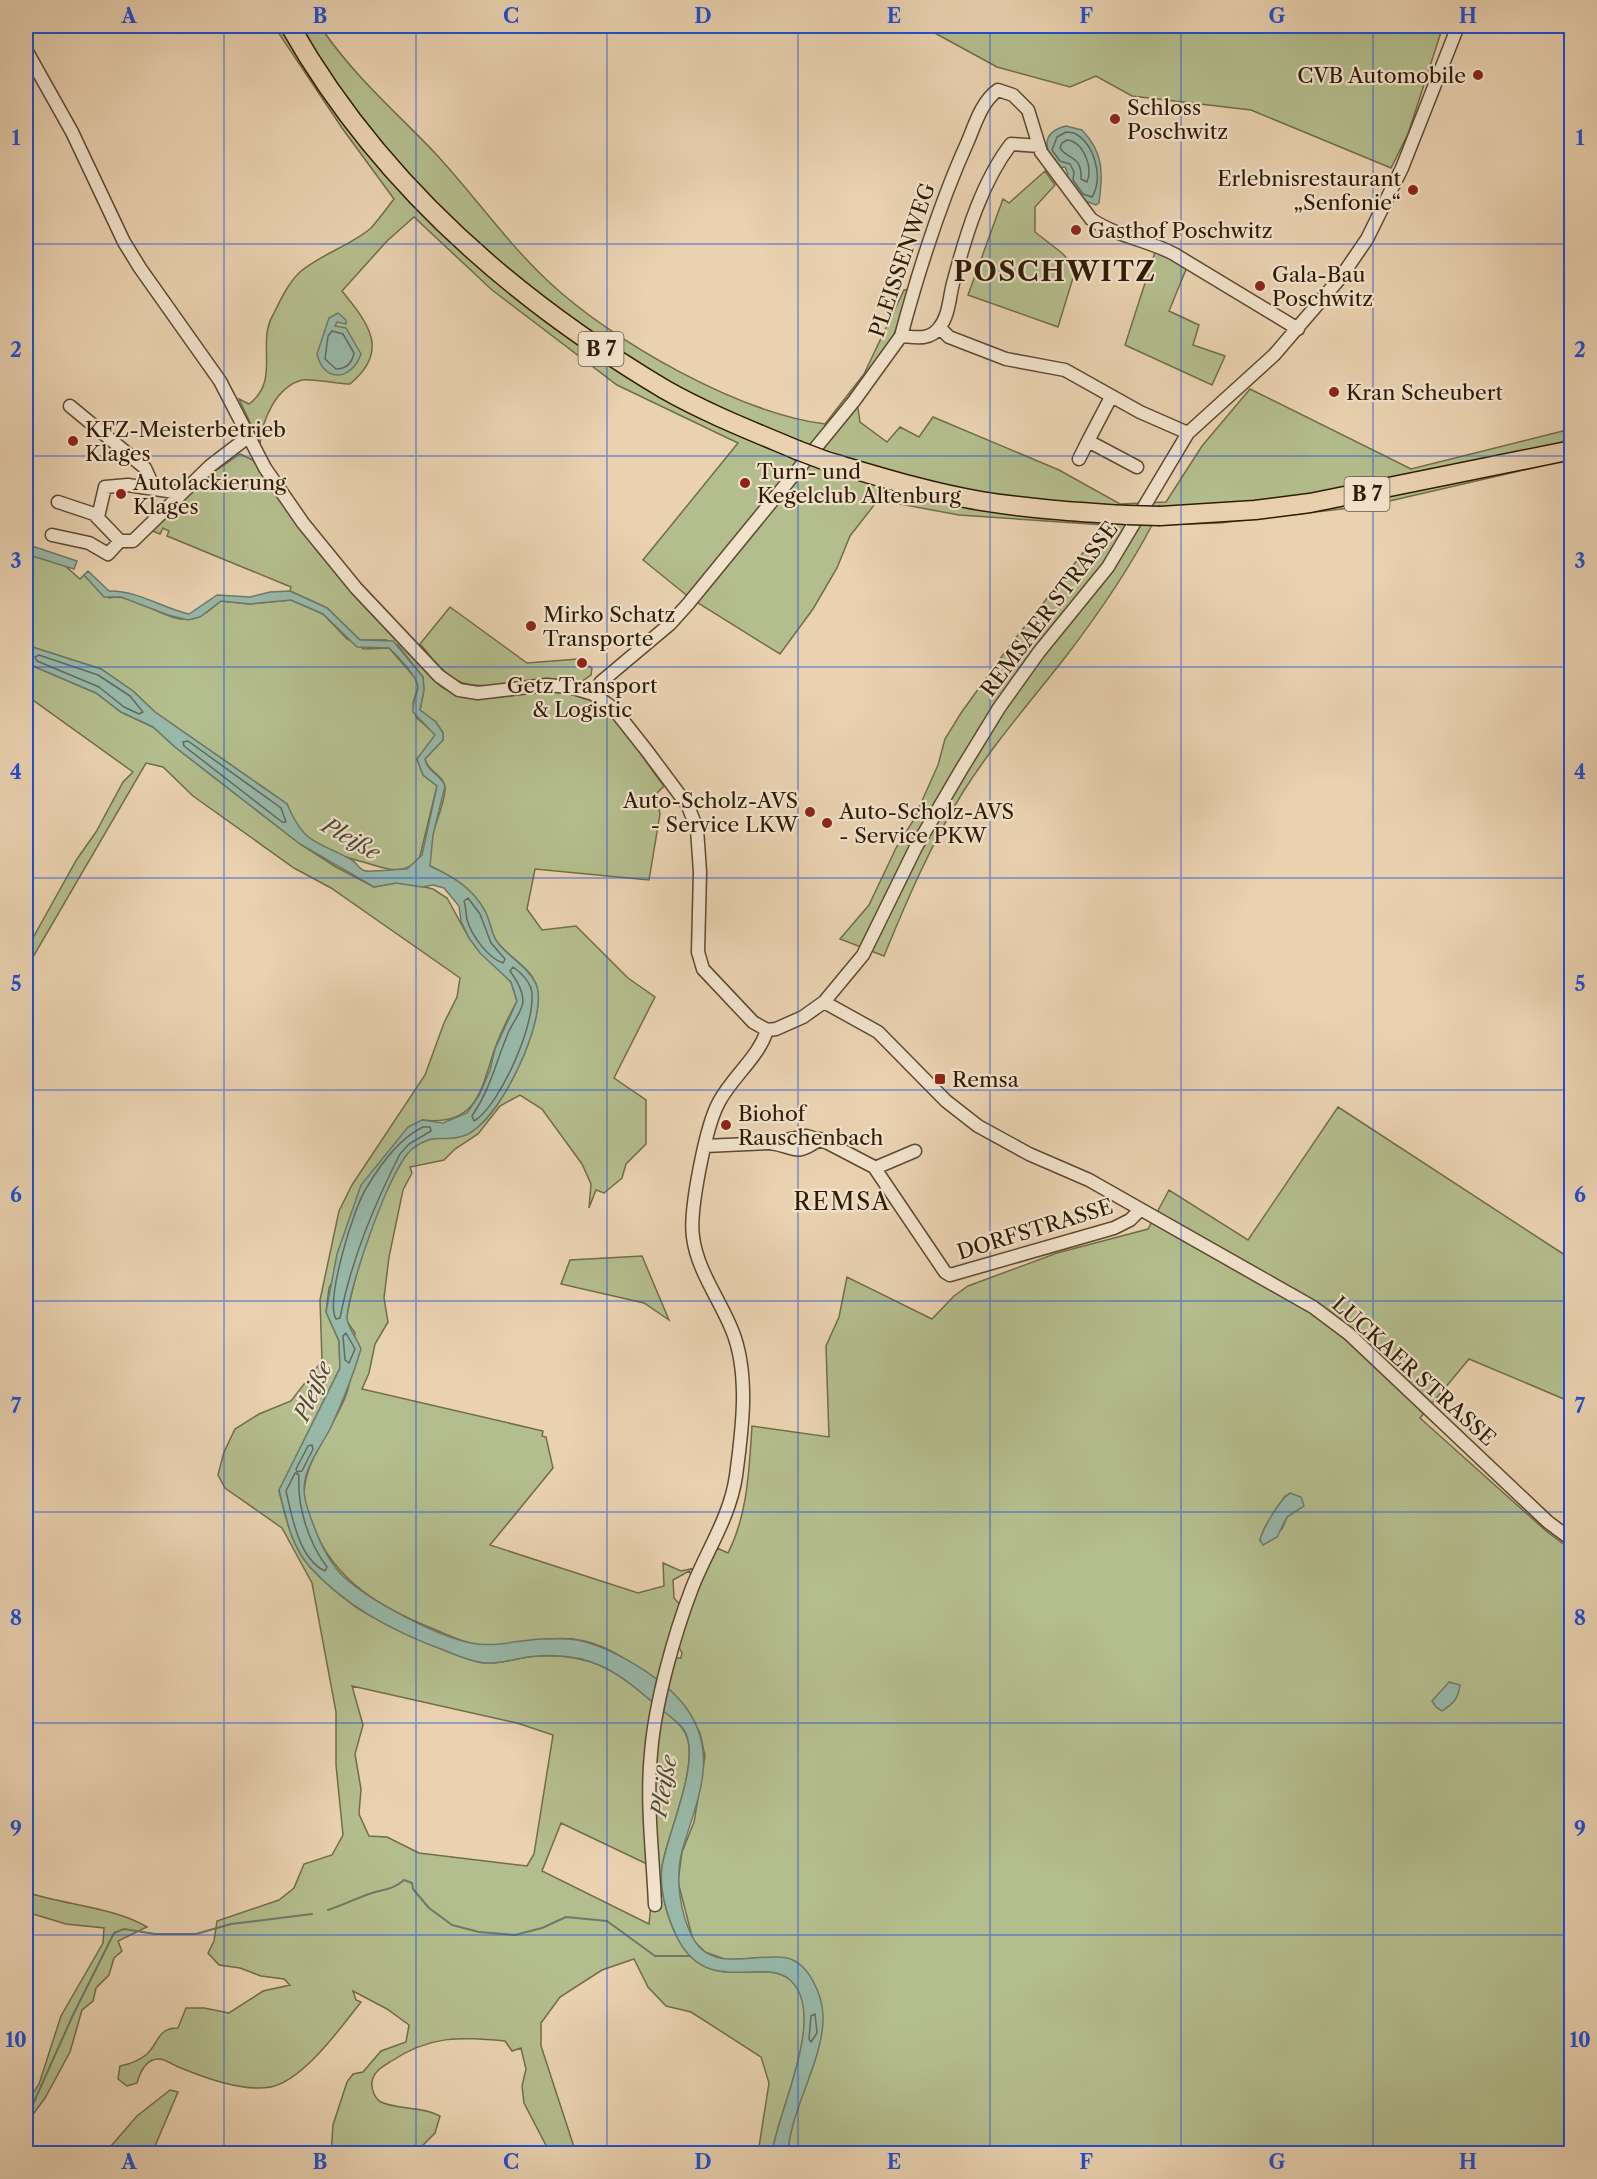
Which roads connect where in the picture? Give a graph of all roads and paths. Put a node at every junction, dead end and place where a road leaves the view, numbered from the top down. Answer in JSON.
{"nodes":[{"id":1,"x":290,"y":26,"type":"edge"},
{"id":2,"x":1458,"y":26,"type":"edge"},
{"id":3,"x":26,"y":50,"type":"edge"},
{"id":4,"x":1039,"y":146,"type":"junction"},
{"id":5,"x":940,"y":328,"type":"junction"},
{"id":6,"x":1298,"y":329,"type":"junction"},
{"id":7,"x":901,"y":336,"type":"junction"},
{"id":8,"x":1111,"y":397,"type":"junction"},
{"id":9,"x":70,"y":406,"type":"dead end"},
{"id":10,"x":1188,"y":433,"type":"junction"},
{"id":11,"x":248,"y":437,"type":"junction"},
{"id":12,"x":1088,"y":441,"type":"junction"},
{"id":13,"x":1572,"y":450,"type":"edge"},
{"id":14,"x":1079,"y":459,"type":"dead end"},
{"id":15,"x":1137,"y":467,"type":"dead end"},
{"id":16,"x":154,"y":488,"type":"junction"},
{"id":17,"x":181,"y":493,"type":"junction"},
{"id":18,"x":58,"y":502,"type":"dead end"},
{"id":19,"x":98,"y":517,"type":"junction"},
{"id":20,"x":52,"y":535,"type":"dead end"},
{"id":21,"x":120,"y":541,"type":"junction"},
{"id":22,"x":593,"y":694,"type":"junction"},
{"id":23,"x":824,"y":1002,"type":"junction"},
{"id":24,"x":767,"y":1030,"type":"junction"},
{"id":25,"x":705,"y":1146,"type":"junction"},
{"id":26,"x":915,"y":1151,"type":"dead end"},
{"id":27,"x":875,"y":1168,"type":"junction"},
{"id":28,"x":1140,"y":1210,"type":"junction"},
{"id":29,"x":1572,"y":1540,"type":"edge"},
{"id":30,"x":655,"y":1905,"type":"dead end"}],
"edges":[{"from":1,"to":13,"type":"highway","number":"B 7","bridge":true},
{"from":2,"to":6,"type":"street","name":"REMSAER STRASSE"},
{"from":3,"to":11,"type":"street"},
{"from":4,"to":5,"type":"street"},
{"from":4,"to":6,"type":"street"},
{"from":4,"to":7,"type":"street","name":"PLEISSENWEG"},
{"from":5,"to":7,"type":"street"},
{"from":5,"to":8,"type":"street"},
{"from":6,"to":10,"type":"street","name":"REMSAER STRASSE"},
{"from":7,"to":22,"type":"street","name":"PLEISSENWEG"},
{"from":8,"to":10,"type":"street"},
{"from":8,"to":12,"type":"street"},
{"from":9,"to":16,"type":"street"},
{"from":10,"to":23,"type":"street","name":"REMSAER STRASSE"},
{"from":11,"to":17,"type":"street"},
{"from":11,"to":22,"type":"street"},
{"from":12,"to":14,"type":"street"},
{"from":12,"to":15,"type":"street"},
{"from":16,"to":17,"type":"street"},
{"from":16,"to":19,"type":"street"},
{"from":17,"to":21,"type":"street"},
{"from":18,"to":19,"type":"street"},
{"from":19,"to":21,"type":"street"},
{"from":20,"to":21,"type":"street"},
{"from":22,"to":24,"type":"street"},
{"from":23,"to":24,"type":"street","name":"REMSAER STRASSE"},
{"from":23,"to":28,"type":"street","name":"LUCKAER STRASSE"},
{"from":24,"to":25,"type":"street"},
{"from":25,"to":27,"type":"street","name":"DORFSTRASSE"},
{"from":25,"to":30,"type":"street"},
{"from":26,"to":27,"type":"street"},
{"from":27,"to":28,"type":"street","name":"DORFSTRASSE"},
{"from":28,"to":29,"type":"street","name":"LUCKAER STRASSE"}]}
